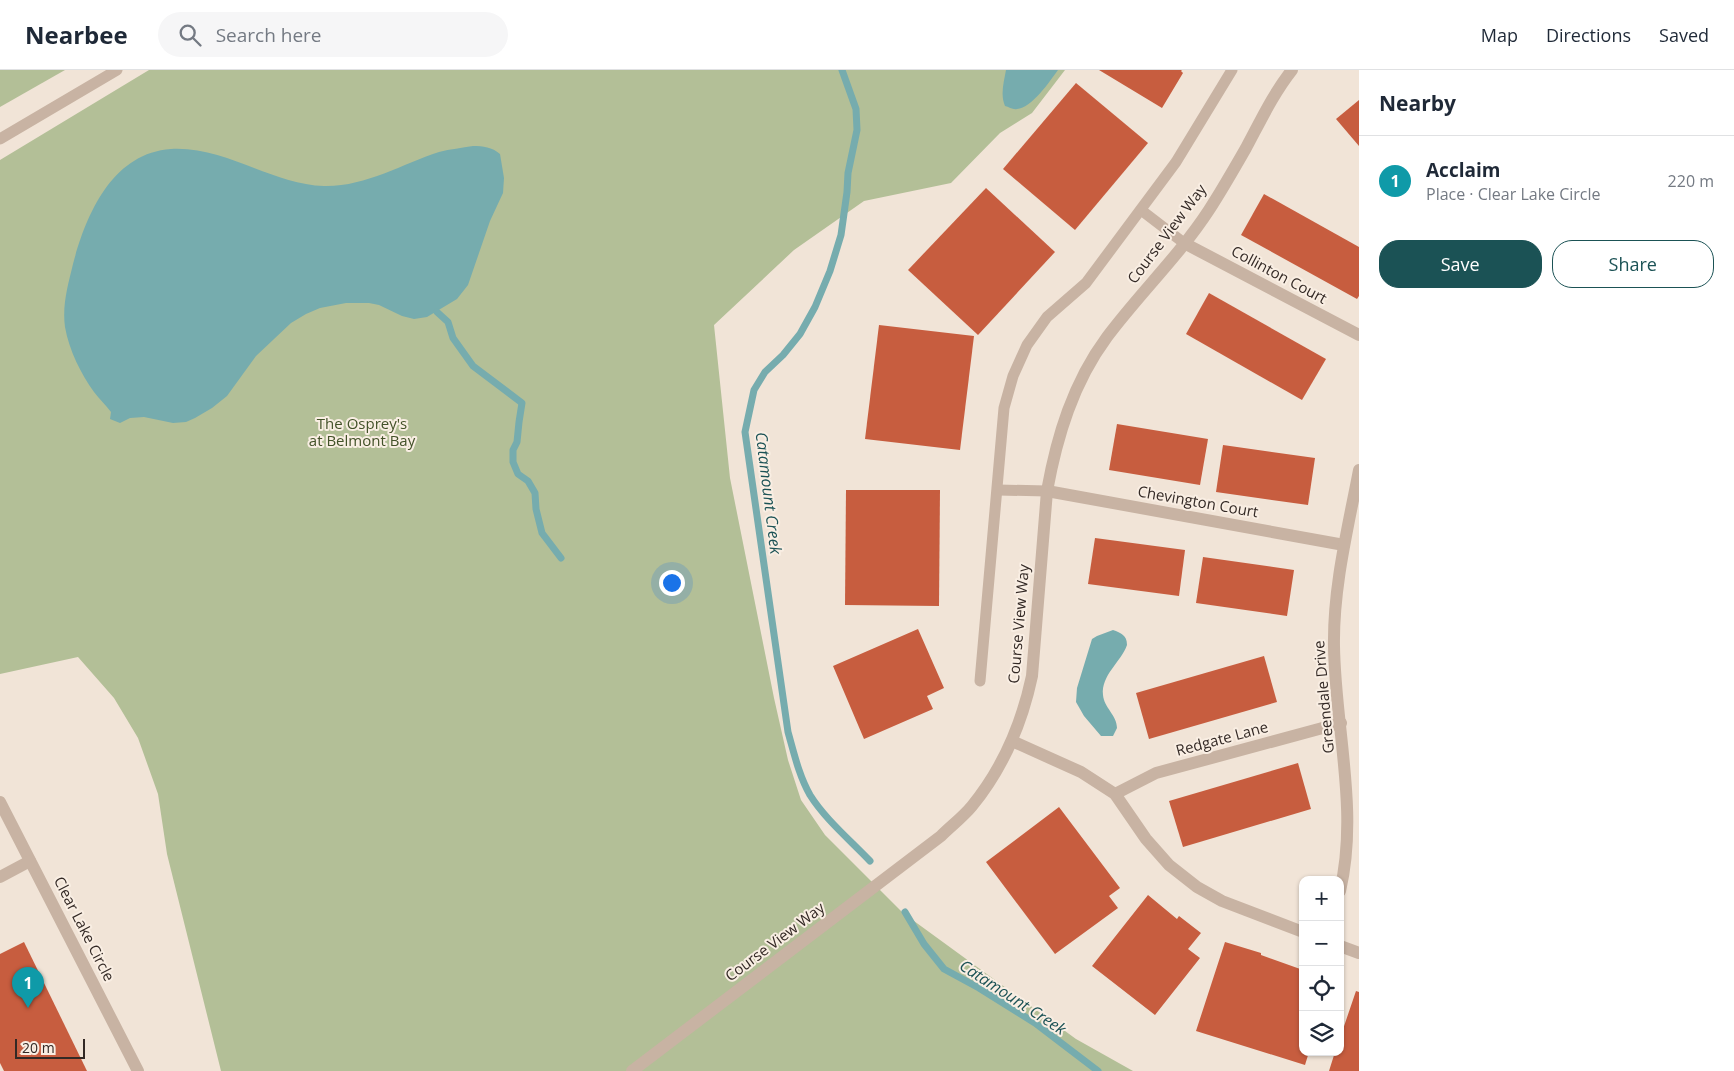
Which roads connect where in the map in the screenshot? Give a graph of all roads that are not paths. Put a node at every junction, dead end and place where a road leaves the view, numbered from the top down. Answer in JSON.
{"nodes":[{"id":1,"x":117,"y":70,"type":"edge"},
{"id":2,"x":1232,"y":70,"type":"edge"},
{"id":3,"x":1292,"y":70,"type":"edge"},
{"id":4,"x":0,"y":140,"type":"edge"},
{"id":5,"x":1140,"y":210,"type":"junction"},
{"id":6,"x":1184,"y":243,"type":"junction"},
{"id":7,"x":1359,"y":335,"type":"edge"},
{"id":8,"x":1359,"y":470,"type":"edge"},
{"id":9,"x":998,"y":490,"type":"junction"},
{"id":10,"x":1047,"y":491,"type":"junction"},
{"id":11,"x":1344,"y":545,"type":"junction"},
{"id":12,"x":980,"y":680,"type":"dead end"},
{"id":13,"x":1341,"y":723,"type":"junction"},
{"id":14,"x":1012,"y":741,"type":"junction"},
{"id":15,"x":1115,"y":794,"type":"junction"},
{"id":16,"x":0,"y":802,"type":"edge"},
{"id":17,"x":30,"y":861,"type":"junction"},
{"id":18,"x":0,"y":877,"type":"edge"},
{"id":19,"x":1344,"y":877,"type":"edge"},
{"id":20,"x":1299,"y":930,"type":"edge"},
{"id":21,"x":1344,"y":947,"type":"edge"},
{"id":22,"x":1359,"y":953,"type":"edge"},
{"id":23,"x":138,"y":1071,"type":"edge"},
{"id":24,"x":632,"y":1071,"type":"edge"}],
"edges":[{"from":1,"to":4,"type":"lane"},
{"from":2,"to":5,"type":"lane"},
{"from":3,"to":6,"type":"street","name":"Course View Way"},
{"from":5,"to":6,"type":"lane"},
{"from":5,"to":9,"type":"lane"},
{"from":6,"to":7,"type":"street","name":"Collinton Court"},
{"from":6,"to":10,"type":"street","name":"Course View Way"},
{"from":8,"to":11,"type":"street","name":"Greendale Drive"},
{"from":9,"to":10,"type":"lane"},
{"from":9,"to":12,"type":"lane"},
{"from":10,"to":11,"type":"street","name":"Chevington Court"},
{"from":10,"to":14,"type":"street","name":"Course View Way"},
{"from":11,"to":13,"type":"street","name":"Greendale Drive"},
{"from":13,"to":15,"type":"street","name":"Redgate Lane"},
{"from":13,"to":19,"type":"street","name":"Greendale Drive"},
{"from":14,"to":15,"type":"street"},
{"from":14,"to":24,"type":"street","name":"Course View Way"},
{"from":15,"to":20,"type":"street"},
{"from":16,"to":17,"type":"street","name":"Clear Lake Circle"},
{"from":17,"to":18,"type":"street"},
{"from":17,"to":23,"type":"street","name":"Clear Lake Circle"},
{"from":21,"to":22,"type":"street"}]}
